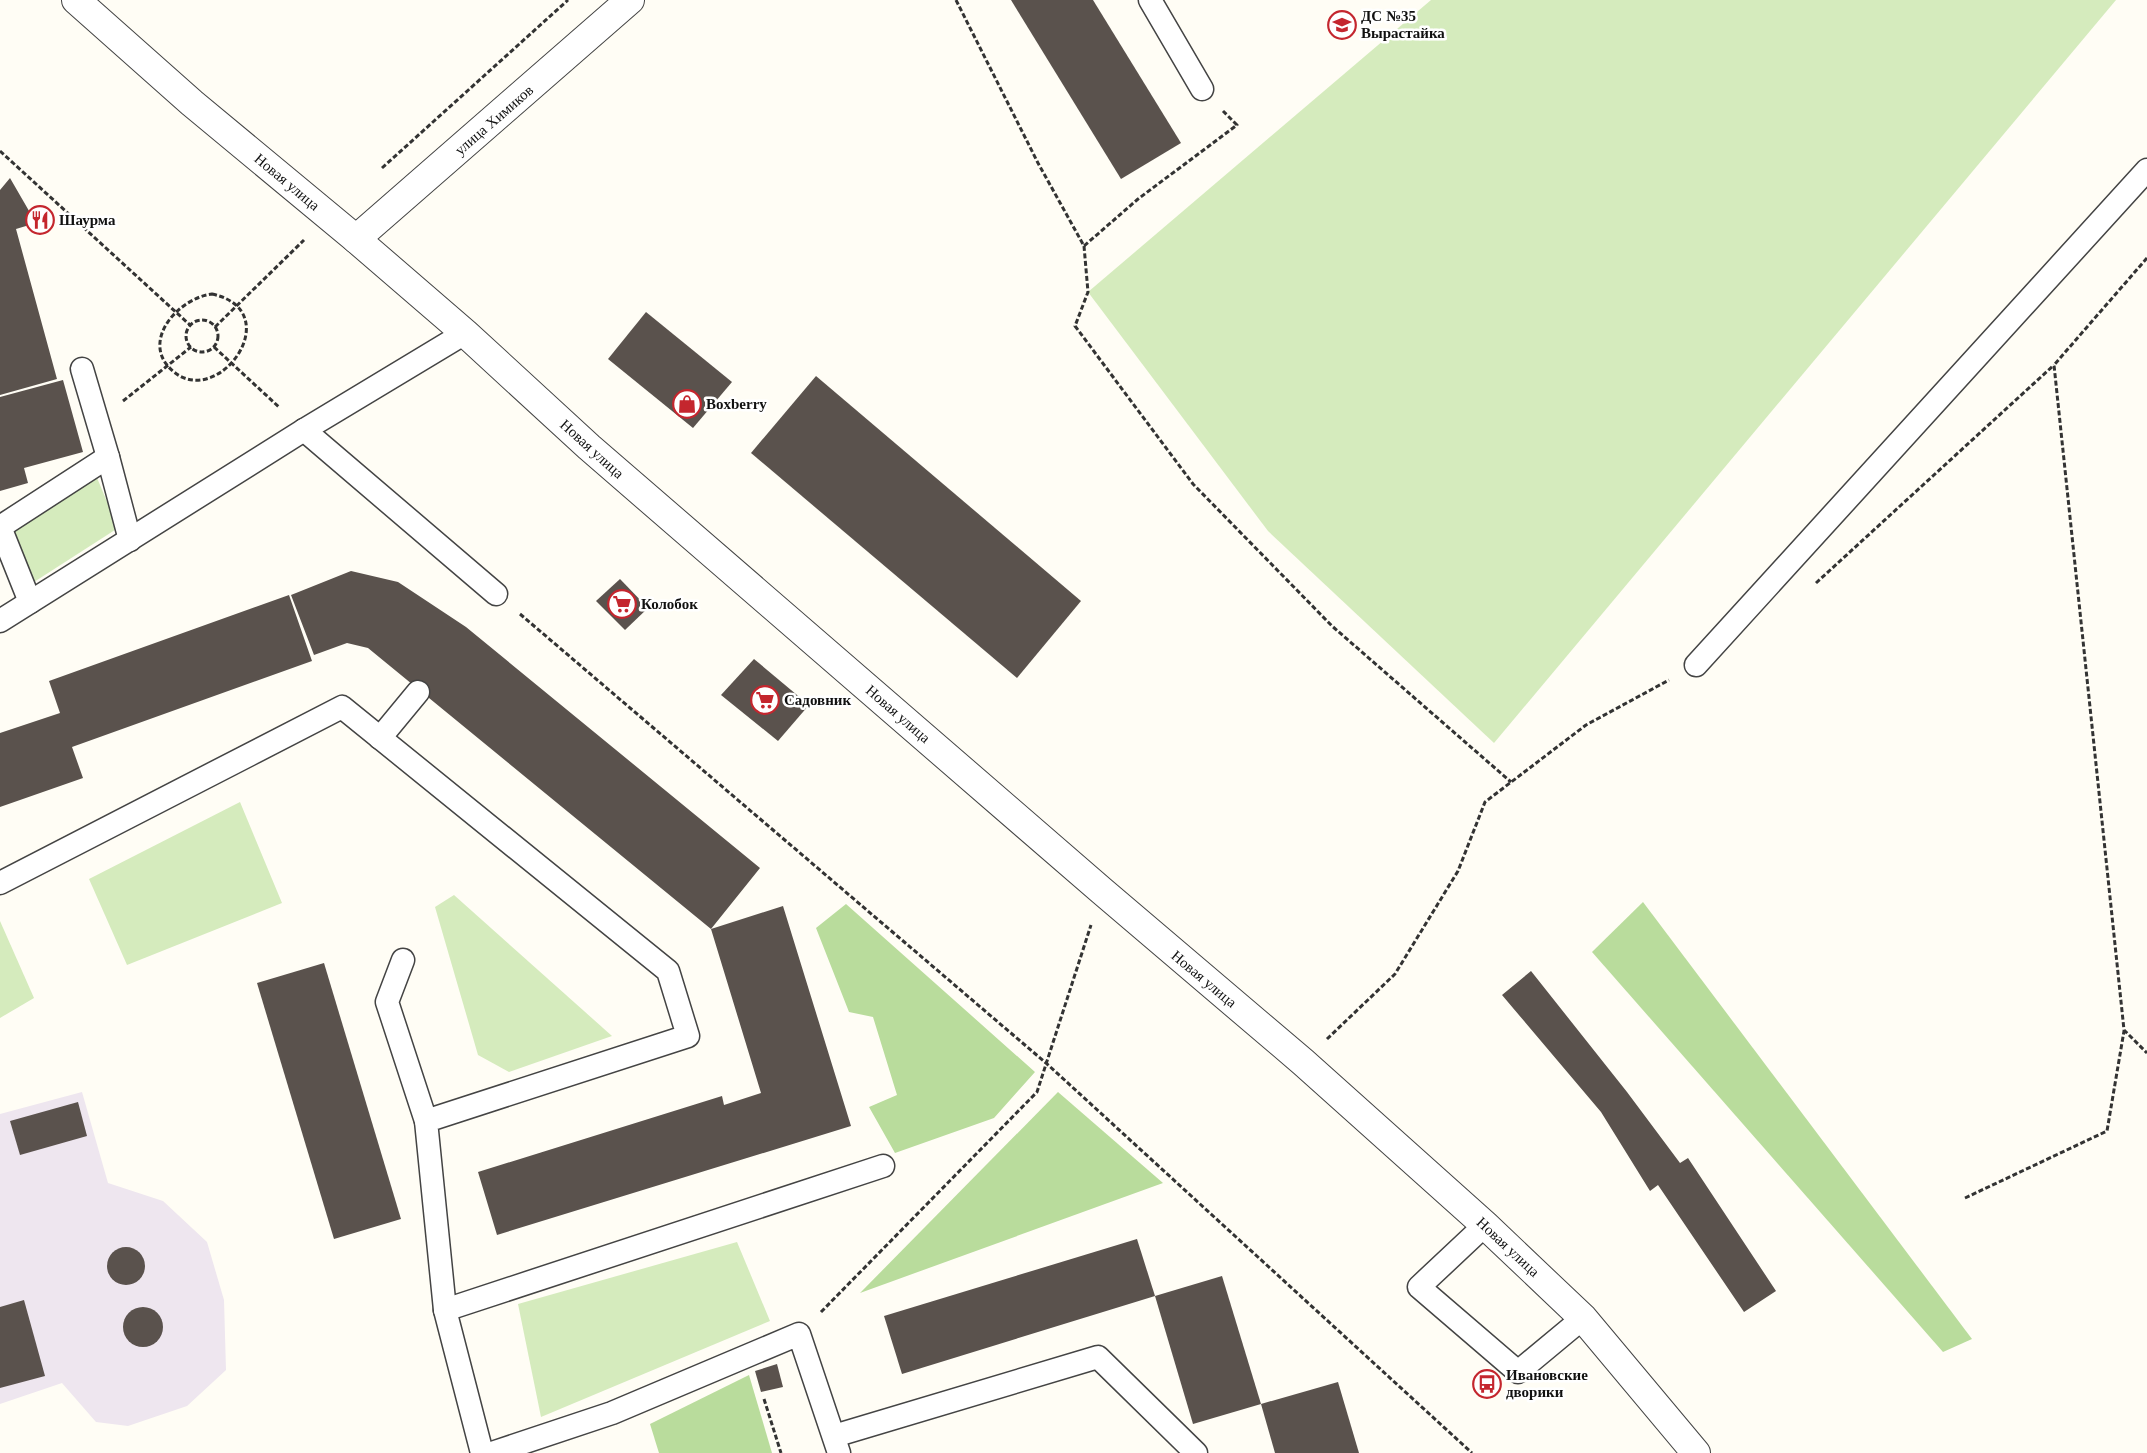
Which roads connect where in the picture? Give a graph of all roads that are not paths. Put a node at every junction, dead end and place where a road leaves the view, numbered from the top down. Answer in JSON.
{"nodes":[{"id":1,"x":76,"y":0,"type":"edge"},
{"id":2,"x":630,"y":0,"type":"edge"},
{"id":3,"x":1150,"y":0,"type":"edge"},
{"id":4,"x":1202,"y":90,"type":"road end"},
{"id":5,"x":2147,"y":170,"type":"edge"},
{"id":6,"x":356,"y":240,"type":"junction"},
{"id":7,"x":465,"y":333,"type":"junction"},
{"id":8,"x":82,"y":369,"type":"dead end"},
{"id":9,"x":304,"y":430,"type":"junction"},
{"id":10,"x":108,"y":458,"type":"junction"},
{"id":11,"x":0,"y":527,"type":"edge"},
{"id":12,"x":130,"y":540,"type":"junction"},
{"id":13,"x":496,"y":594,"type":"road end"},
{"id":14,"x":30,"y":602,"type":"junction"},
{"id":15,"x":0,"y":621,"type":"edge"},
{"id":16,"x":1696,"y":665,"type":"dead end"},
{"id":17,"x":418,"y":692,"type":"dead end"},
{"id":18,"x":380,"y":738,"type":"junction"},
{"id":19,"x":0,"y":883,"type":"edge"},
{"id":20,"x":403,"y":960,"type":"dead end"},
{"id":21,"x":426,"y":1121,"type":"junction"},
{"id":22,"x":883,"y":1166,"type":"dead end"},
{"id":23,"x":1485,"y":1225,"type":"junction"},
{"id":24,"x":445,"y":1310,"type":"junction"},
{"id":25,"x":1583,"y":1318,"type":"junction"},
{"id":26,"x":836,"y":1445,"type":"edge"},
{"id":27,"x":482,"y":1453,"type":"edge"},
{"id":28,"x":492,"y":1453,"type":"edge"},
{"id":29,"x":1196,"y":1453,"type":"edge"},
{"id":30,"x":1696,"y":1453,"type":"edge"}],
"edges":[{"from":1,"to":6,"type":"street","name":"Новая улица"},
{"from":2,"to":6,"type":"street","name":"улица Химиков"},
{"from":3,"to":4,"type":"lane"},
{"from":5,"to":16,"type":"lane"},
{"from":6,"to":7,"type":"street","name":"Новая улица"},
{"from":7,"to":9,"type":"lane"},
{"from":7,"to":23,"type":"street","name":"Новая улица"},
{"from":8,"to":10,"type":"lane"},
{"from":9,"to":12,"type":"lane"},
{"from":9,"to":13,"type":"lane"},
{"from":10,"to":11,"type":"lane"},
{"from":10,"to":12,"type":"lane"},
{"from":11,"to":14,"type":"lane"},
{"from":12,"to":14,"type":"lane"},
{"from":14,"to":15,"type":"lane"},
{"from":17,"to":18,"type":"lane"},
{"from":18,"to":19,"type":"lane"},
{"from":18,"to":21,"type":"lane"},
{"from":20,"to":21,"type":"lane"},
{"from":21,"to":24,"type":"lane"},
{"from":22,"to":24,"type":"lane"},
{"from":23,"to":25,"type":"street","name":"Новая улица"},
{"from":23,"to":25,"type":"lane"},
{"from":24,"to":27,"type":"lane"},
{"from":25,"to":30,"type":"street","name":"Новая улица"},
{"from":26,"to":28,"type":"lane"},
{"from":26,"to":29,"type":"lane"}]}
